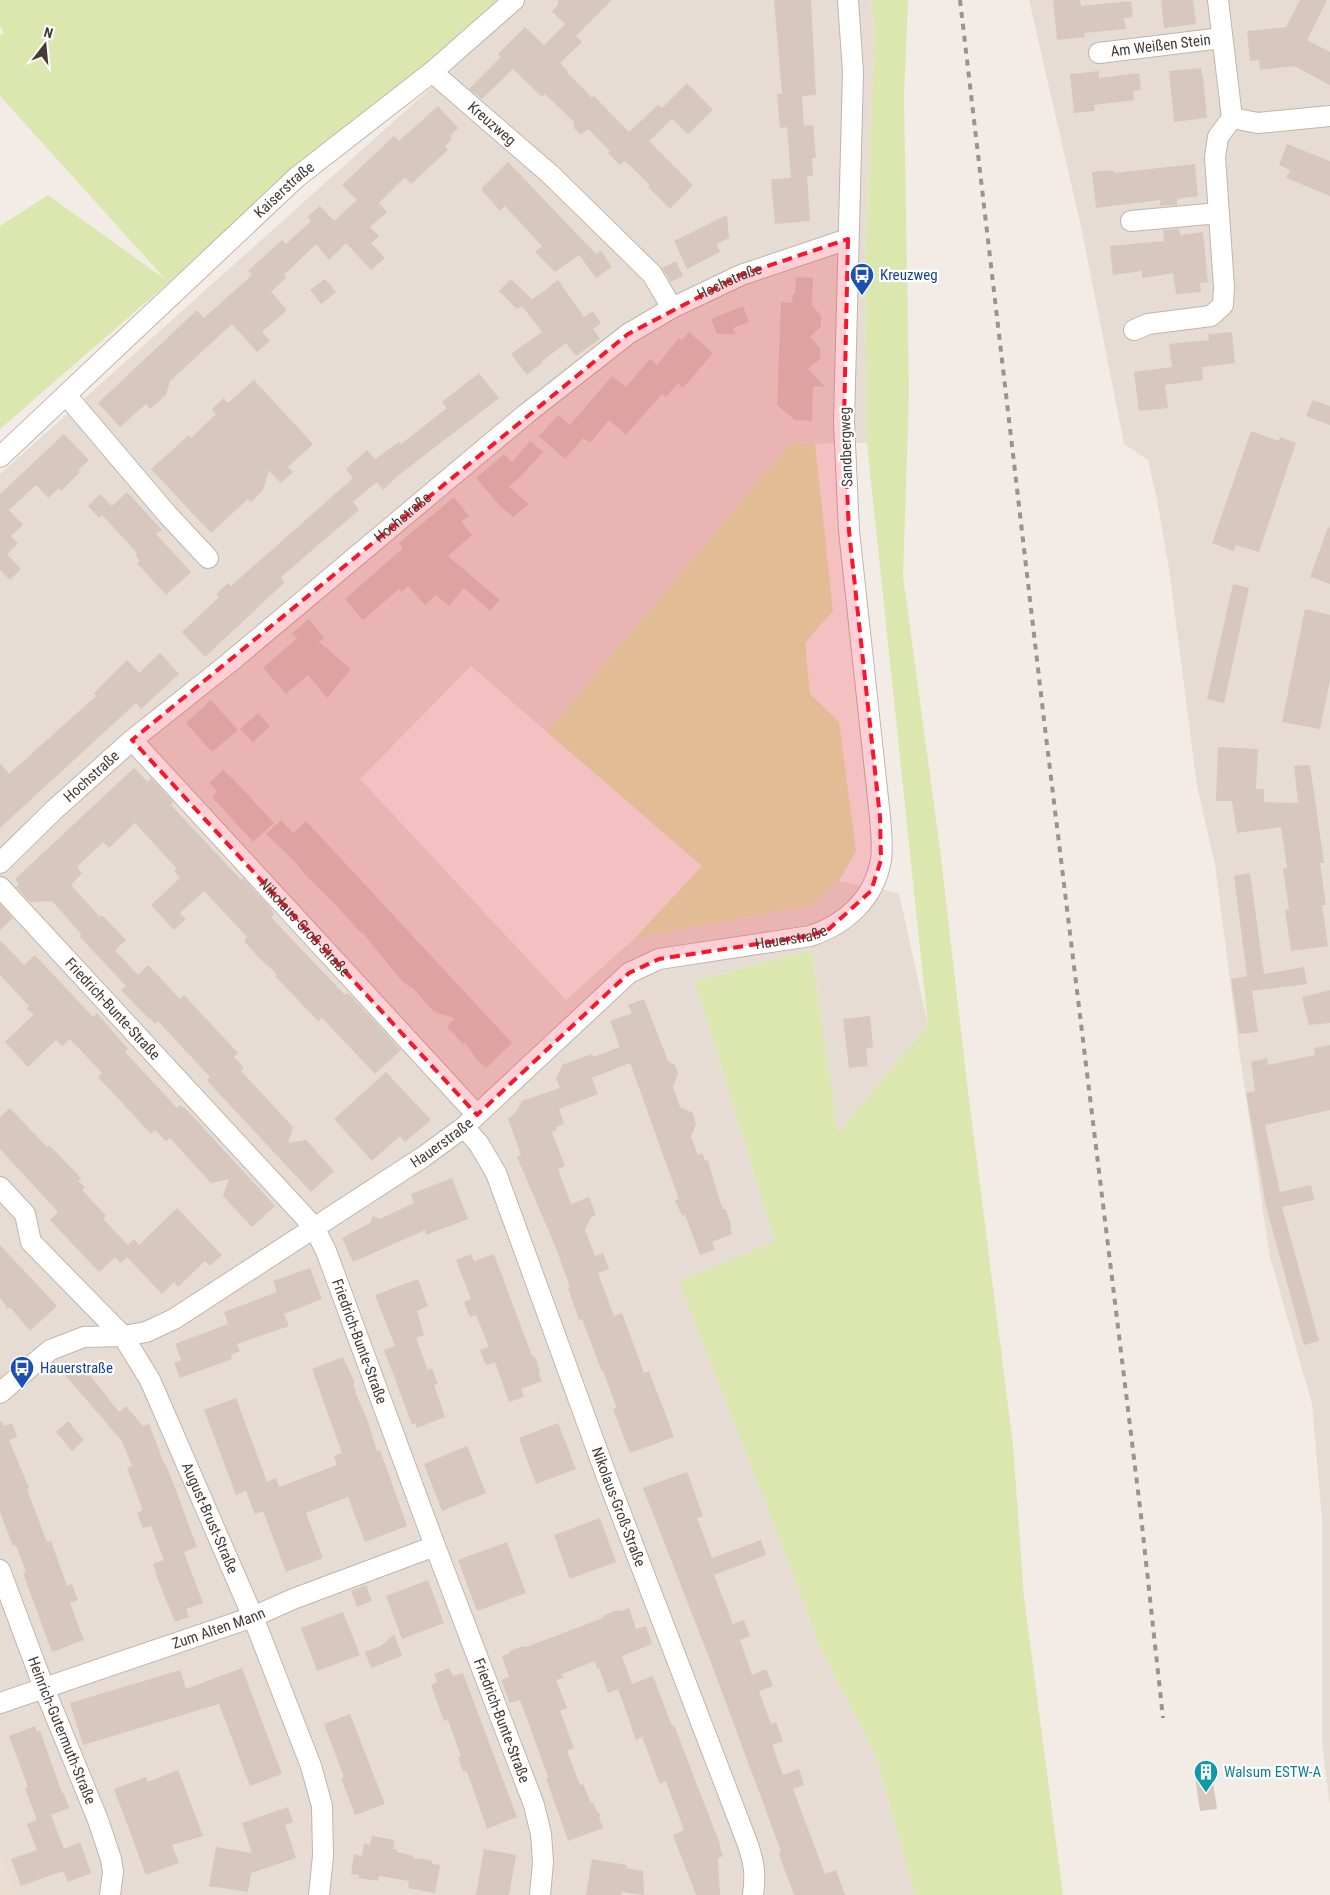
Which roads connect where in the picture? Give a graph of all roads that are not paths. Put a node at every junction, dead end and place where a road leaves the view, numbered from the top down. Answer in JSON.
{"nodes":[{"id":1,"x":514,"y":0,"type":"edge"},
{"id":2,"x":848,"y":0,"type":"edge"},
{"id":3,"x":1218,"y":0,"type":"edge"},
{"id":4,"x":1222,"y":38,"type":"junction"},
{"id":5,"x":1099,"y":53,"type":"dead end"},
{"id":6,"x":432,"y":72,"type":"junction"},
{"id":7,"x":1330,"y":116,"type":"edge"},
{"id":8,"x":1232,"y":118,"type":"junction"},
{"id":9,"x":1219,"y":213,"type":"junction"},
{"id":10,"x":1131,"y":221,"type":"dead end"},
{"id":11,"x":848,"y":239,"type":"junction"},
{"id":12,"x":672,"y":308,"type":"junction"},
{"id":13,"x":1134,"y":330,"type":"dead end"},
{"id":14,"x":66,"y":395,"type":"junction"},
{"id":15,"x":0,"y":457,"type":"edge"},
{"id":16,"x":208,"y":558,"type":"dead end"},
{"id":17,"x":132,"y":740,"type":"junction"},
{"id":18,"x":0,"y":864,"type":"edge"},
{"id":19,"x":0,"y":887,"type":"edge"},
{"id":20,"x":872,"y":890,"type":"joint"},
{"id":21,"x":471,"y":1121,"type":"junction"},
{"id":22,"x":0,"y":1187,"type":"edge"},
{"id":23,"x":314,"y":1227,"type":"junction"},
{"id":24,"x":123,"y":1336,"type":"junction"},
{"id":25,"x":0,"y":1393,"type":"edge"},
{"id":26,"x":435,"y":1546,"type":"junction"},
{"id":27,"x":0,"y":1570,"type":"edge"},
{"id":28,"x":253,"y":1617,"type":"junction"},
{"id":29,"x":44,"y":1688,"type":"junction"},
{"id":30,"x":0,"y":1703,"type":"edge"},
{"id":31,"x":110,"y":1895,"type":"edge"},
{"id":32,"x":319,"y":1895,"type":"edge"},
{"id":33,"x":540,"y":1895,"type":"edge"},
{"id":34,"x":754,"y":1895,"type":"edge"}],
"edges":[{"from":1,"to":6,"type":"street","name":"Kaiserstraße"},
{"from":2,"to":11,"type":"street","name":"Sandbergweg"},
{"from":3,"to":4,"type":"street","name":"Am Weißen Stein"},
{"from":4,"to":5,"type":"street","name":"Am Weißen Stein"},
{"from":4,"to":8,"type":"street","name":"Am Weißen Stein"},
{"from":6,"to":12,"type":"street","name":"Kreuzweg"},
{"from":6,"to":14,"type":"street","name":"Kaiserstraße"},
{"from":7,"to":8,"type":"street"},
{"from":8,"to":9,"type":"street"},
{"from":9,"to":10,"type":"street"},
{"from":9,"to":13,"type":"street"},
{"from":11,"to":12,"type":"street","name":"Hochstraße"},
{"from":11,"to":20,"type":"street","name":"Sandbergweg"},
{"from":12,"to":17,"type":"street","name":"Hochstraße"},
{"from":14,"to":15,"type":"street","name":"Kaiserstraße"},
{"from":14,"to":16,"type":"street"},
{"from":17,"to":18,"type":"street","name":"Hochstraße"},
{"from":17,"to":21,"type":"street","name":"Nikolaus-Groß-Straße"},
{"from":19,"to":23,"type":"street","name":"Friedrich-Bunte-Straße"},
{"from":20,"to":21,"type":"street","name":"Hauerstraße"},
{"from":21,"to":23,"type":"street","name":"Hauerstraße"},
{"from":21,"to":34,"type":"street","name":"Nikolaus-Groß-Straße"},
{"from":22,"to":24,"type":"street","name":"August-Brust-Straße"},
{"from":23,"to":24,"type":"street","name":"Hauerstraße"},
{"from":23,"to":26,"type":"street","name":"Friedrich-Bunte-Straße"},
{"from":24,"to":25,"type":"street","name":"Hauerstraße"},
{"from":24,"to":28,"type":"street","name":"August-Brust-Straße"},
{"from":26,"to":28,"type":"street","name":"Zum Alten Mann"},
{"from":26,"to":33,"type":"street","name":"Friedrich-Bunte-Straße"},
{"from":27,"to":29,"type":"street","name":"Heinrich-Gutermuth-Straße"},
{"from":28,"to":29,"type":"street","name":"Zum Alten Mann"},
{"from":28,"to":32,"type":"street","name":"August-Brust-Straße"},
{"from":29,"to":30,"type":"street","name":"Zum Alten Mann"},
{"from":29,"to":31,"type":"street","name":"Heinrich-Gutermuth-Straße"}]}
